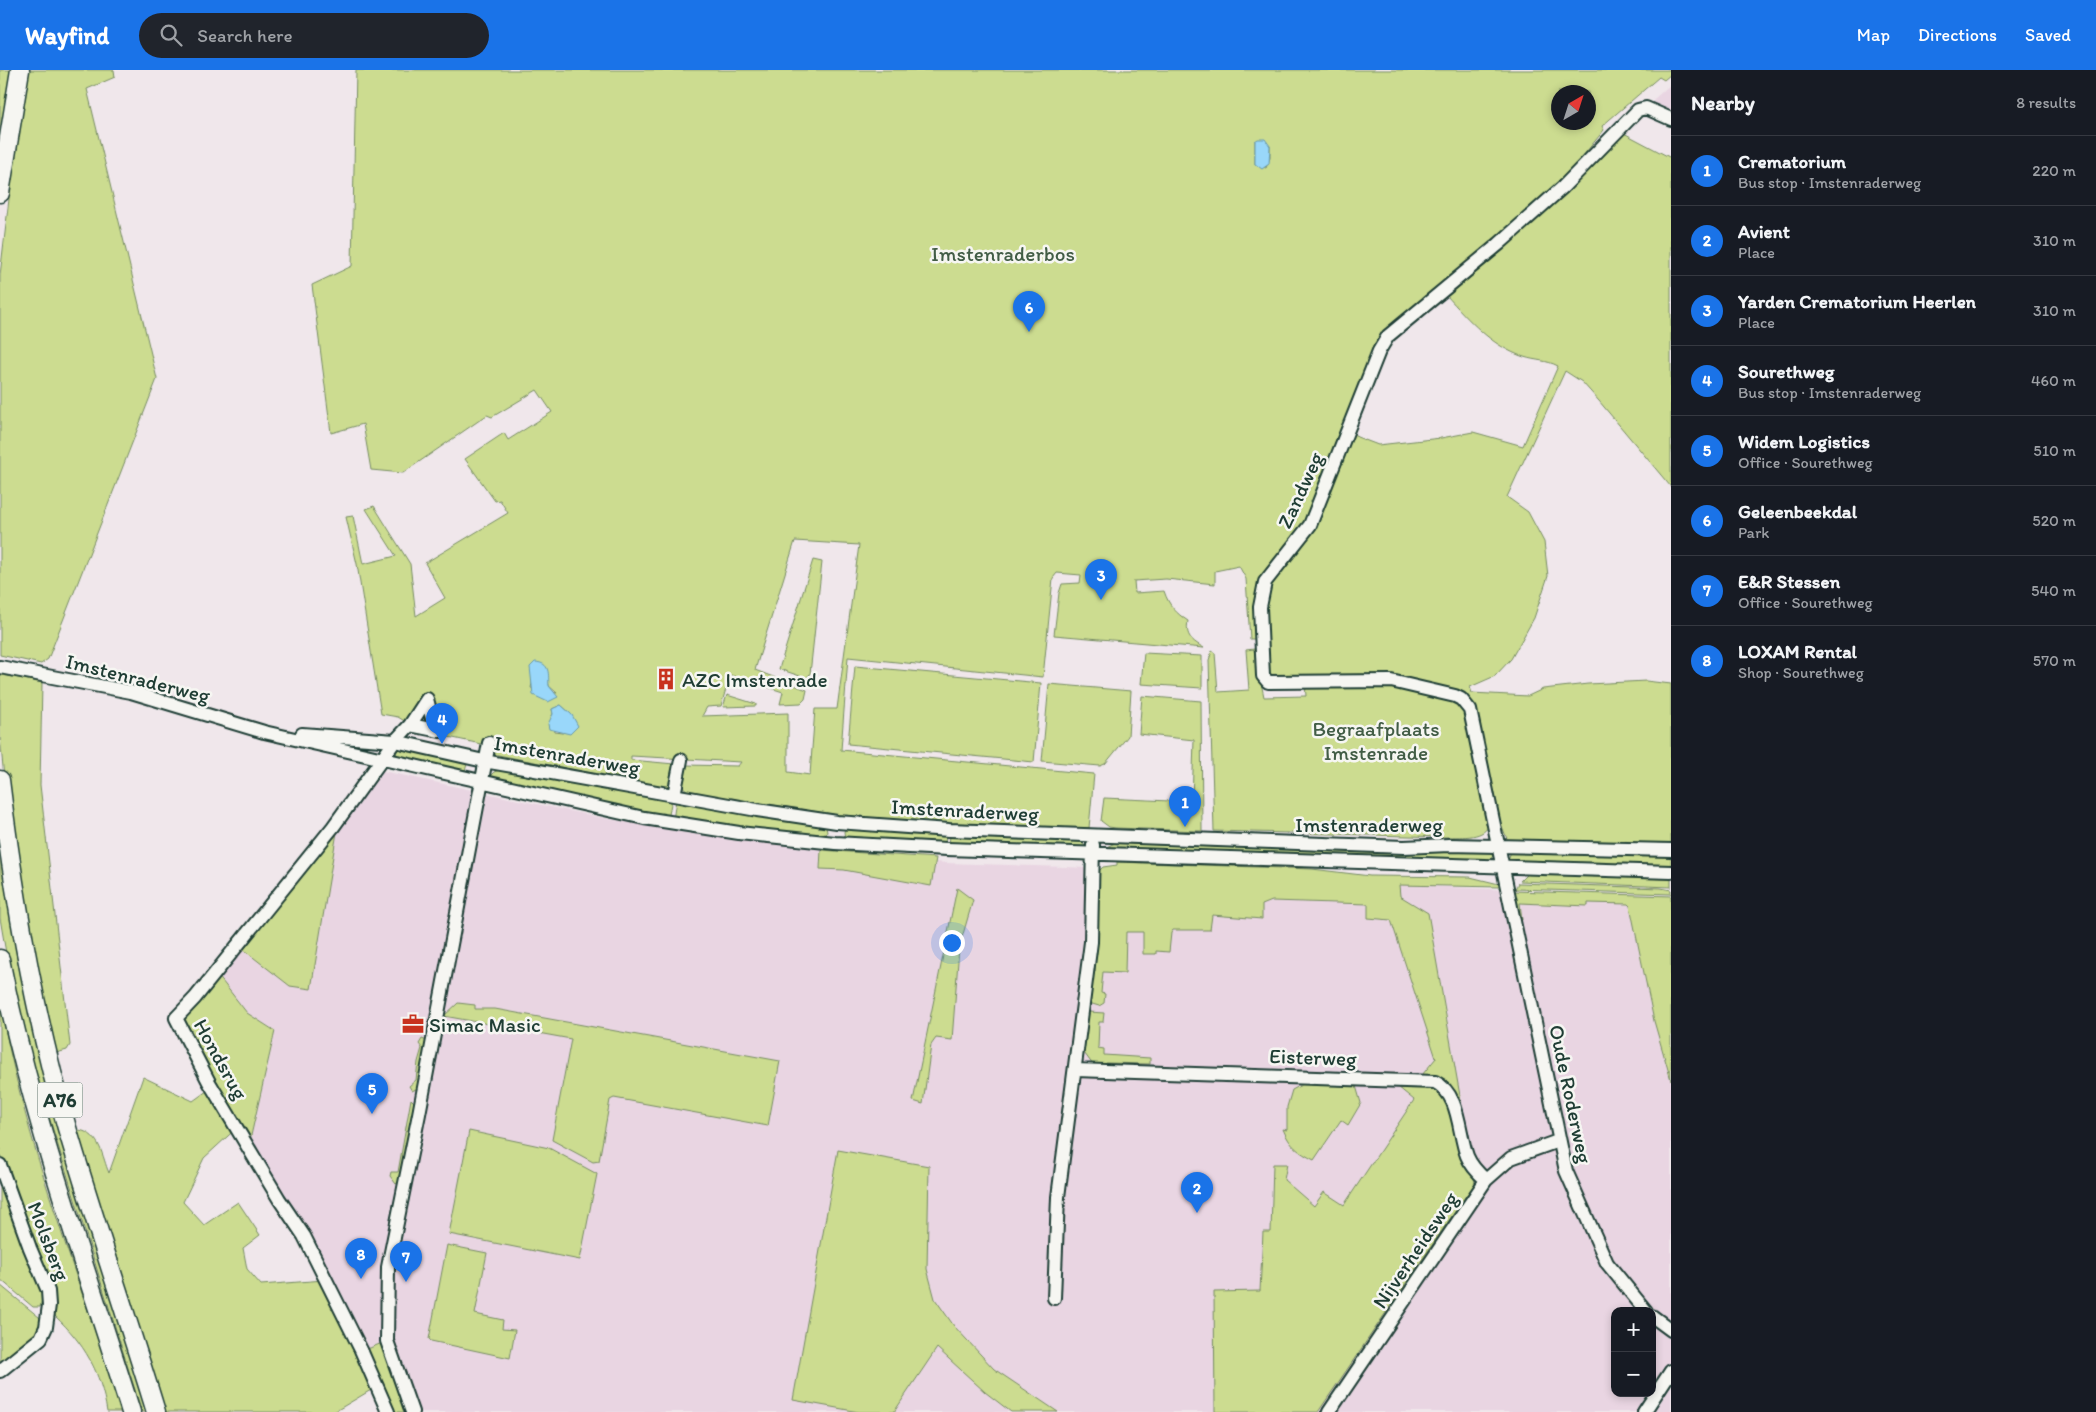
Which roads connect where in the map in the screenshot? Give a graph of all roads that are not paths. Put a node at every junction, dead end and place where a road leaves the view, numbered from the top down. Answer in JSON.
{"nodes":[{"id":1,"x":20,"y":70,"type":"edge"},
{"id":2,"x":1671,"y":119,"type":"edge"},
{"id":3,"x":0,"y":193,"type":"edge"},
{"id":4,"x":0,"y":667,"type":"edge"},
{"id":5,"x":410,"y":725,"type":"dead end"},
{"id":6,"x":264,"y":732,"type":"junction"},
{"id":7,"x":396,"y":741,"type":"junction"},
{"id":8,"x":489,"y":742,"type":"dead end"},
{"id":9,"x":384,"y":759,"type":"junction"},
{"id":10,"x":681,"y":760,"type":"dead end"},
{"id":11,"x":484,"y":761,"type":"junction"},
{"id":12,"x":0,"y":780,"type":"edge"},
{"id":13,"x":480,"y":782,"type":"junction"},
{"id":14,"x":674,"y":795,"type":"junction"},
{"id":15,"x":1093,"y":837,"type":"junction"},
{"id":16,"x":1497,"y":846,"type":"junction"},
{"id":17,"x":1671,"y":850,"type":"edge"},
{"id":18,"x":1092,"y":854,"type":"junction"},
{"id":19,"x":1502,"y":868,"type":"junction"},
{"id":20,"x":1668,"y":874,"type":"edge"},
{"id":21,"x":0,"y":959,"type":"edge"},
{"id":22,"x":1075,"y":1070,"type":"junction"},
{"id":23,"x":1558,"y":1141,"type":"junction"},
{"id":24,"x":0,"y":1165,"type":"edge"},
{"id":25,"x":1486,"y":1180,"type":"junction"},
{"id":26,"x":1054,"y":1298,"type":"dead end"},
{"id":27,"x":1643,"y":1307,"type":"edge"},
{"id":28,"x":1656,"y":1319,"type":"edge"},
{"id":29,"x":1671,"y":1330,"type":"edge"},
{"id":30,"x":0,"y":1371,"type":"edge"},
{"id":31,"x":1671,"y":1371,"type":"edge"},
{"id":32,"x":131,"y":1412,"type":"edge"},
{"id":33,"x":156,"y":1412,"type":"edge"},
{"id":34,"x":388,"y":1412,"type":"edge"},
{"id":35,"x":412,"y":1412,"type":"edge"},
{"id":36,"x":1329,"y":1412,"type":"edge"},
{"id":37,"x":1644,"y":1412,"type":"edge"}],
"edges":[{"from":1,"to":3,"type":"highway"},
{"from":2,"to":16,"type":"street","name":"Zandweg"},
{"from":4,"to":6,"type":"street","name":"Imstenraderweg"},
{"from":5,"to":7,"type":"street"},
{"from":6,"to":7,"type":"street","name":"Imstenraderweg"},
{"from":6,"to":9,"type":"street","name":"Imstenraderweg"},
{"from":7,"to":9,"type":"street"},
{"from":7,"to":11,"type":"street","name":"Imstenraderweg"},
{"from":8,"to":11,"type":"street"},
{"from":9,"to":13,"type":"street","name":"Imstenraderweg"},
{"from":9,"to":34,"type":"street","name":"Hondsrug"},
{"from":10,"to":14,"type":"street"},
{"from":11,"to":13,"type":"street"},
{"from":11,"to":14,"type":"street","name":"Imstenraderweg"},
{"from":12,"to":33,"type":"highway","number":"A76"},
{"from":13,"to":18,"type":"street","name":"Imstenraderweg"},
{"from":13,"to":35,"type":"street"},
{"from":14,"to":15,"type":"street","name":"Imstenraderweg"},
{"from":15,"to":16,"type":"street","name":"Imstenraderweg"},
{"from":15,"to":18,"type":"street"},
{"from":16,"to":17,"type":"street","name":"Imstenraderweg"},
{"from":16,"to":19,"type":"street","name":"Oude Roderweg"},
{"from":18,"to":19,"type":"street","name":"Imstenraderweg"},
{"from":18,"to":22,"type":"street"},
{"from":19,"to":20,"type":"street","name":"Imstenraderweg"},
{"from":19,"to":23,"type":"street","name":"Oude Roderweg"},
{"from":21,"to":32,"type":"highway","number":"A76"},
{"from":22,"to":25,"type":"street","name":"Eisterweg"},
{"from":22,"to":26,"type":"street"},
{"from":23,"to":25,"type":"street","name":"Nijverheidsweg"},
{"from":23,"to":27,"type":"street","name":"Oude Roderweg"},
{"from":24,"to":30,"type":"street","name":"Molsberg"},
{"from":25,"to":36,"type":"street","name":"Nijverheidsweg"},
{"from":28,"to":29,"type":"street"},
{"from":31,"to":37,"type":"street"}]}
